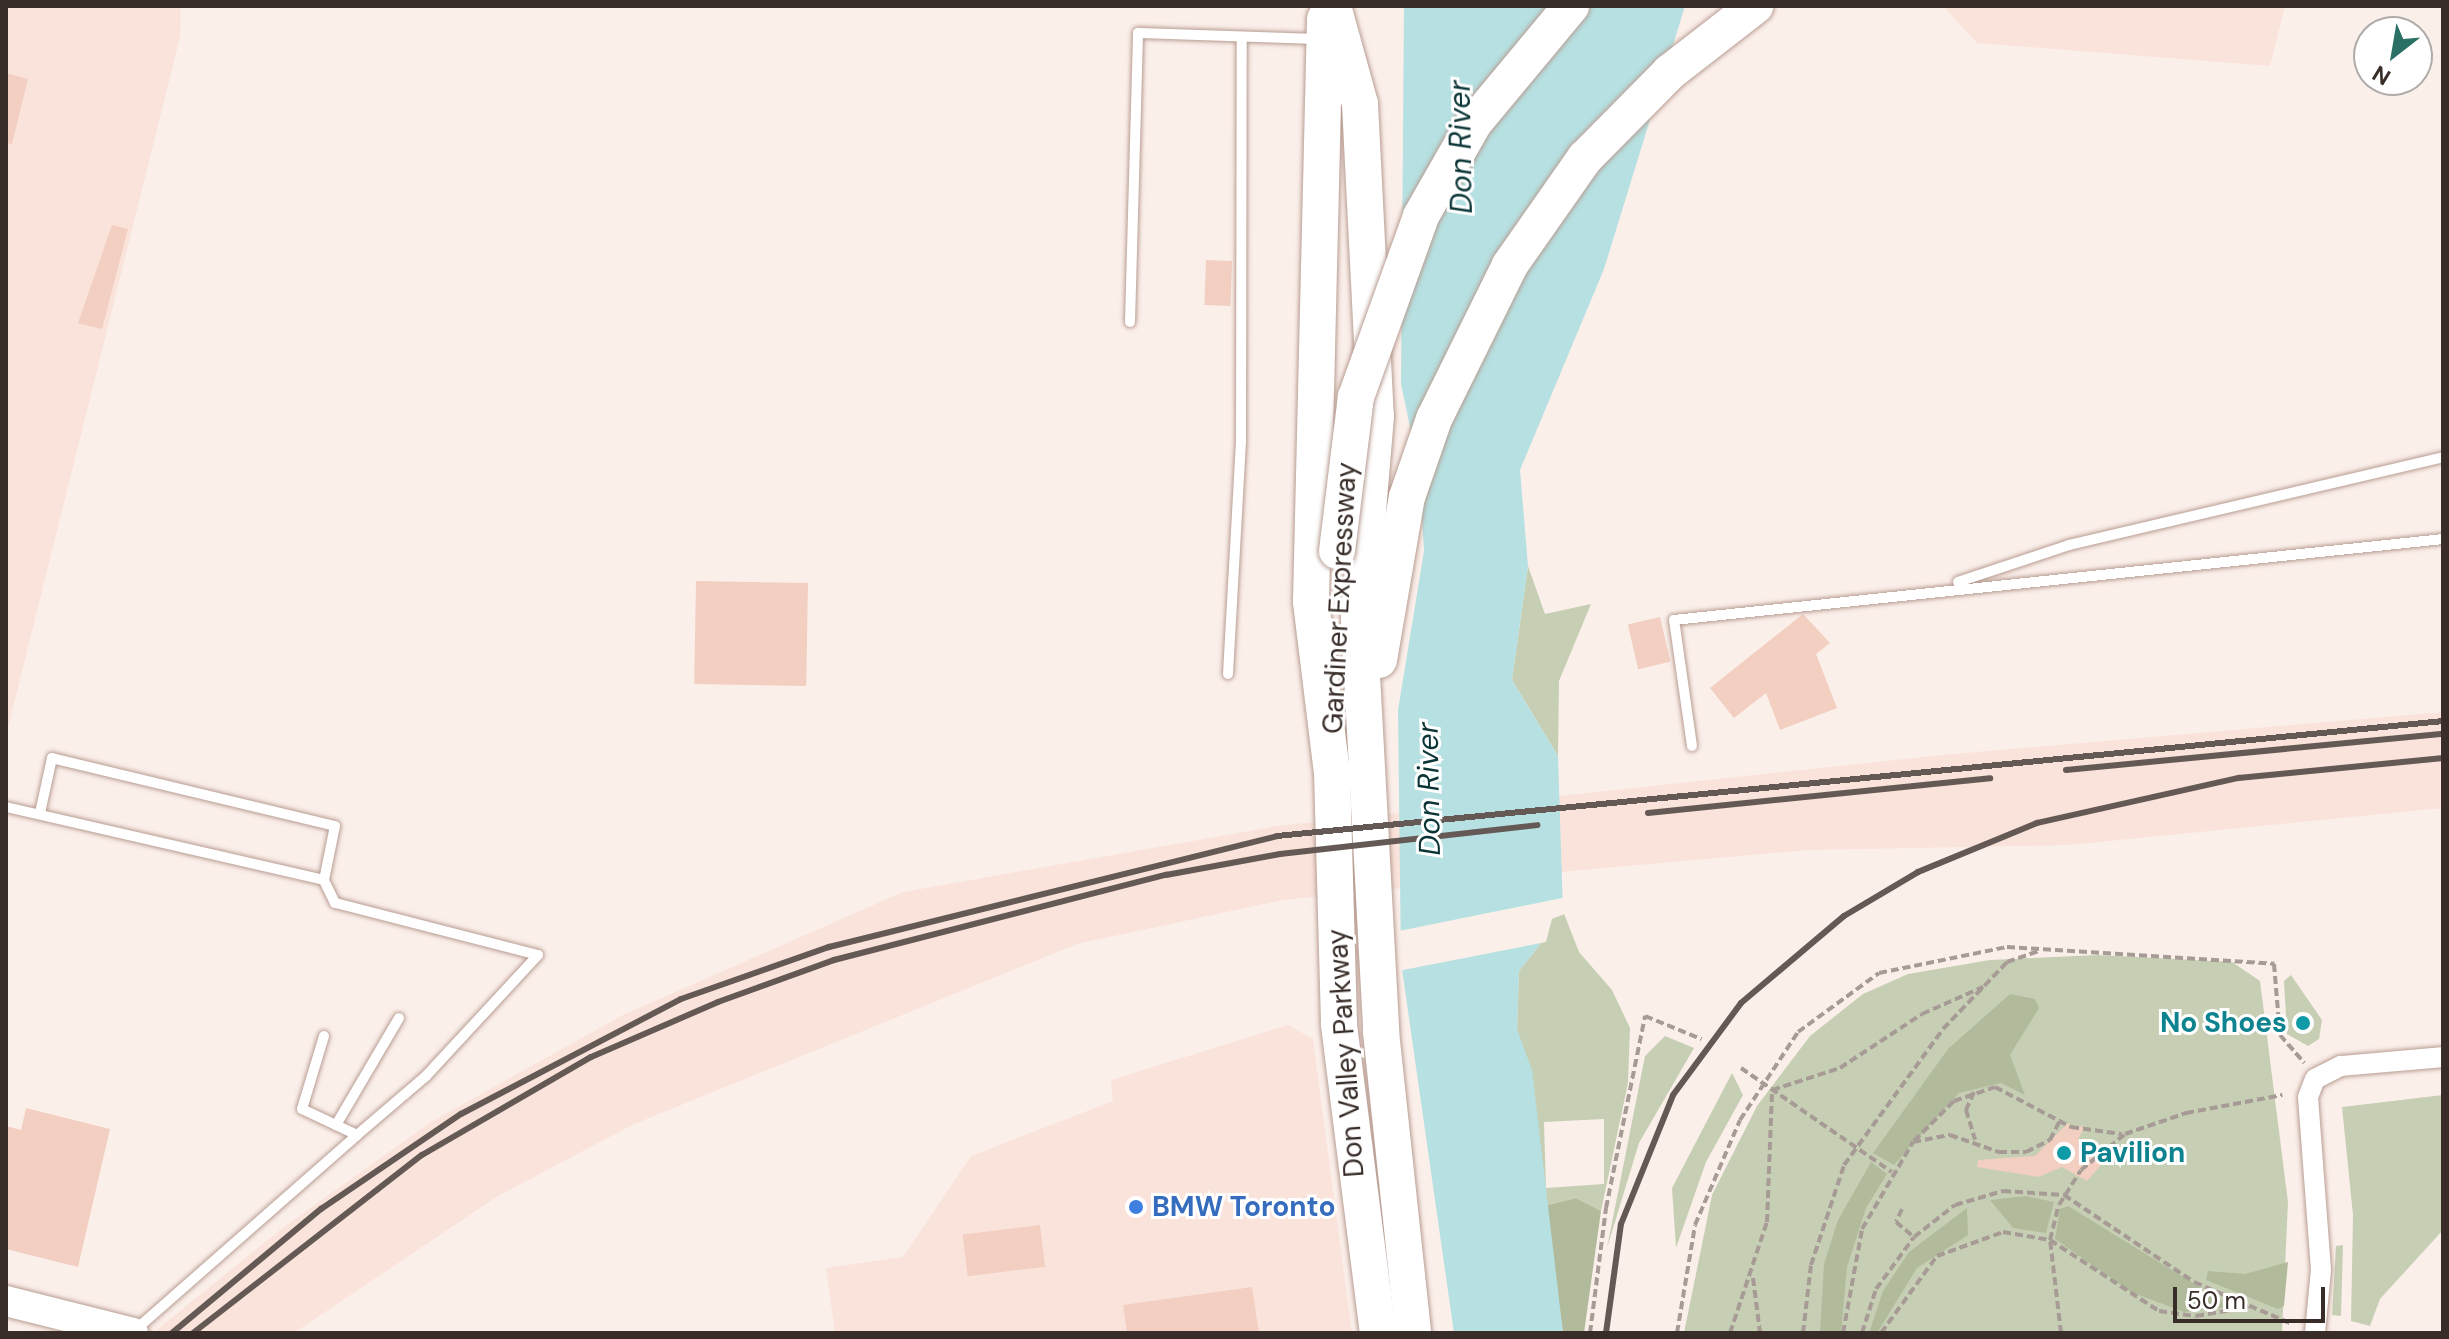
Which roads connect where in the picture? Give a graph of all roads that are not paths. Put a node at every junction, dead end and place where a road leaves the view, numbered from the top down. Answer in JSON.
{"nodes":[{"id":1,"x":1571,"y":6,"type":"edge"},
{"id":2,"x":1755,"y":6,"type":"edge"},
{"id":3,"x":1328,"y":17,"type":"edge"},
{"id":4,"x":1242,"y":40,"type":"junction"},
{"id":5,"x":1130,"y":322,"type":"dead end"},
{"id":6,"x":2443,"y":457,"type":"edge"},
{"id":7,"x":2443,"y":539,"type":"edge"},
{"id":8,"x":1941,"y":588,"type":"junction"},
{"id":9,"x":1228,"y":674,"type":"dead end"},
{"id":10,"x":1692,"y":746,"type":"dead end"},
{"id":11,"x":1332,"y":772,"type":"junction"},
{"id":12,"x":1368,"y":781,"type":"junction"},
{"id":13,"x":6,"y":807,"type":"edge"},
{"id":14,"x":40,"y":813,"type":"junction"},
{"id":15,"x":324,"y":880,"type":"junction"},
{"id":16,"x":399,"y":1018,"type":"dead end"},
{"id":17,"x":324,"y":1036,"type":"dead end"},
{"id":18,"x":2443,"y":1057,"type":"edge"},
{"id":19,"x":336,"y":1125,"type":"junction"},
{"id":20,"x":357,"y":1135,"type":"junction"},
{"id":21,"x":6,"y":1301,"type":"edge"},
{"id":22,"x":133,"y":1333,"type":"edge"},
{"id":23,"x":1378,"y":1333,"type":"edge"},
{"id":24,"x":1413,"y":1333,"type":"edge"},
{"id":25,"x":2315,"y":1333,"type":"edge"}],
"edges":[{"from":1,"to":11,"type":"highway","name":"Gardiner Expressway","bridge":true},
{"from":2,"to":12,"type":"highway"},
{"from":3,"to":4,"type":"lane"},
{"from":3,"to":11,"type":"highway"},
{"from":3,"to":12,"type":"highway"},
{"from":4,"to":5,"type":"lane"},
{"from":4,"to":9,"type":"lane"},
{"from":6,"to":8,"type":"lane"},
{"from":7,"to":8,"type":"lane"},
{"from":8,"to":10,"type":"lane"},
{"from":11,"to":23,"type":"highway","name":"Don Valley Parkway"},
{"from":12,"to":24,"type":"highway","name":"Don Valley Parkway"},
{"from":13,"to":14,"type":"lane"},
{"from":14,"to":15,"type":"lane"},
{"from":14,"to":15,"type":"lane"},
{"from":15,"to":20,"type":"lane"},
{"from":16,"to":19,"type":"lane"},
{"from":17,"to":19,"type":"lane"},
{"from":18,"to":25,"type":"street"},
{"from":19,"to":20,"type":"lane"},
{"from":20,"to":22,"type":"lane"},
{"from":21,"to":22,"type":"main road"}]}
